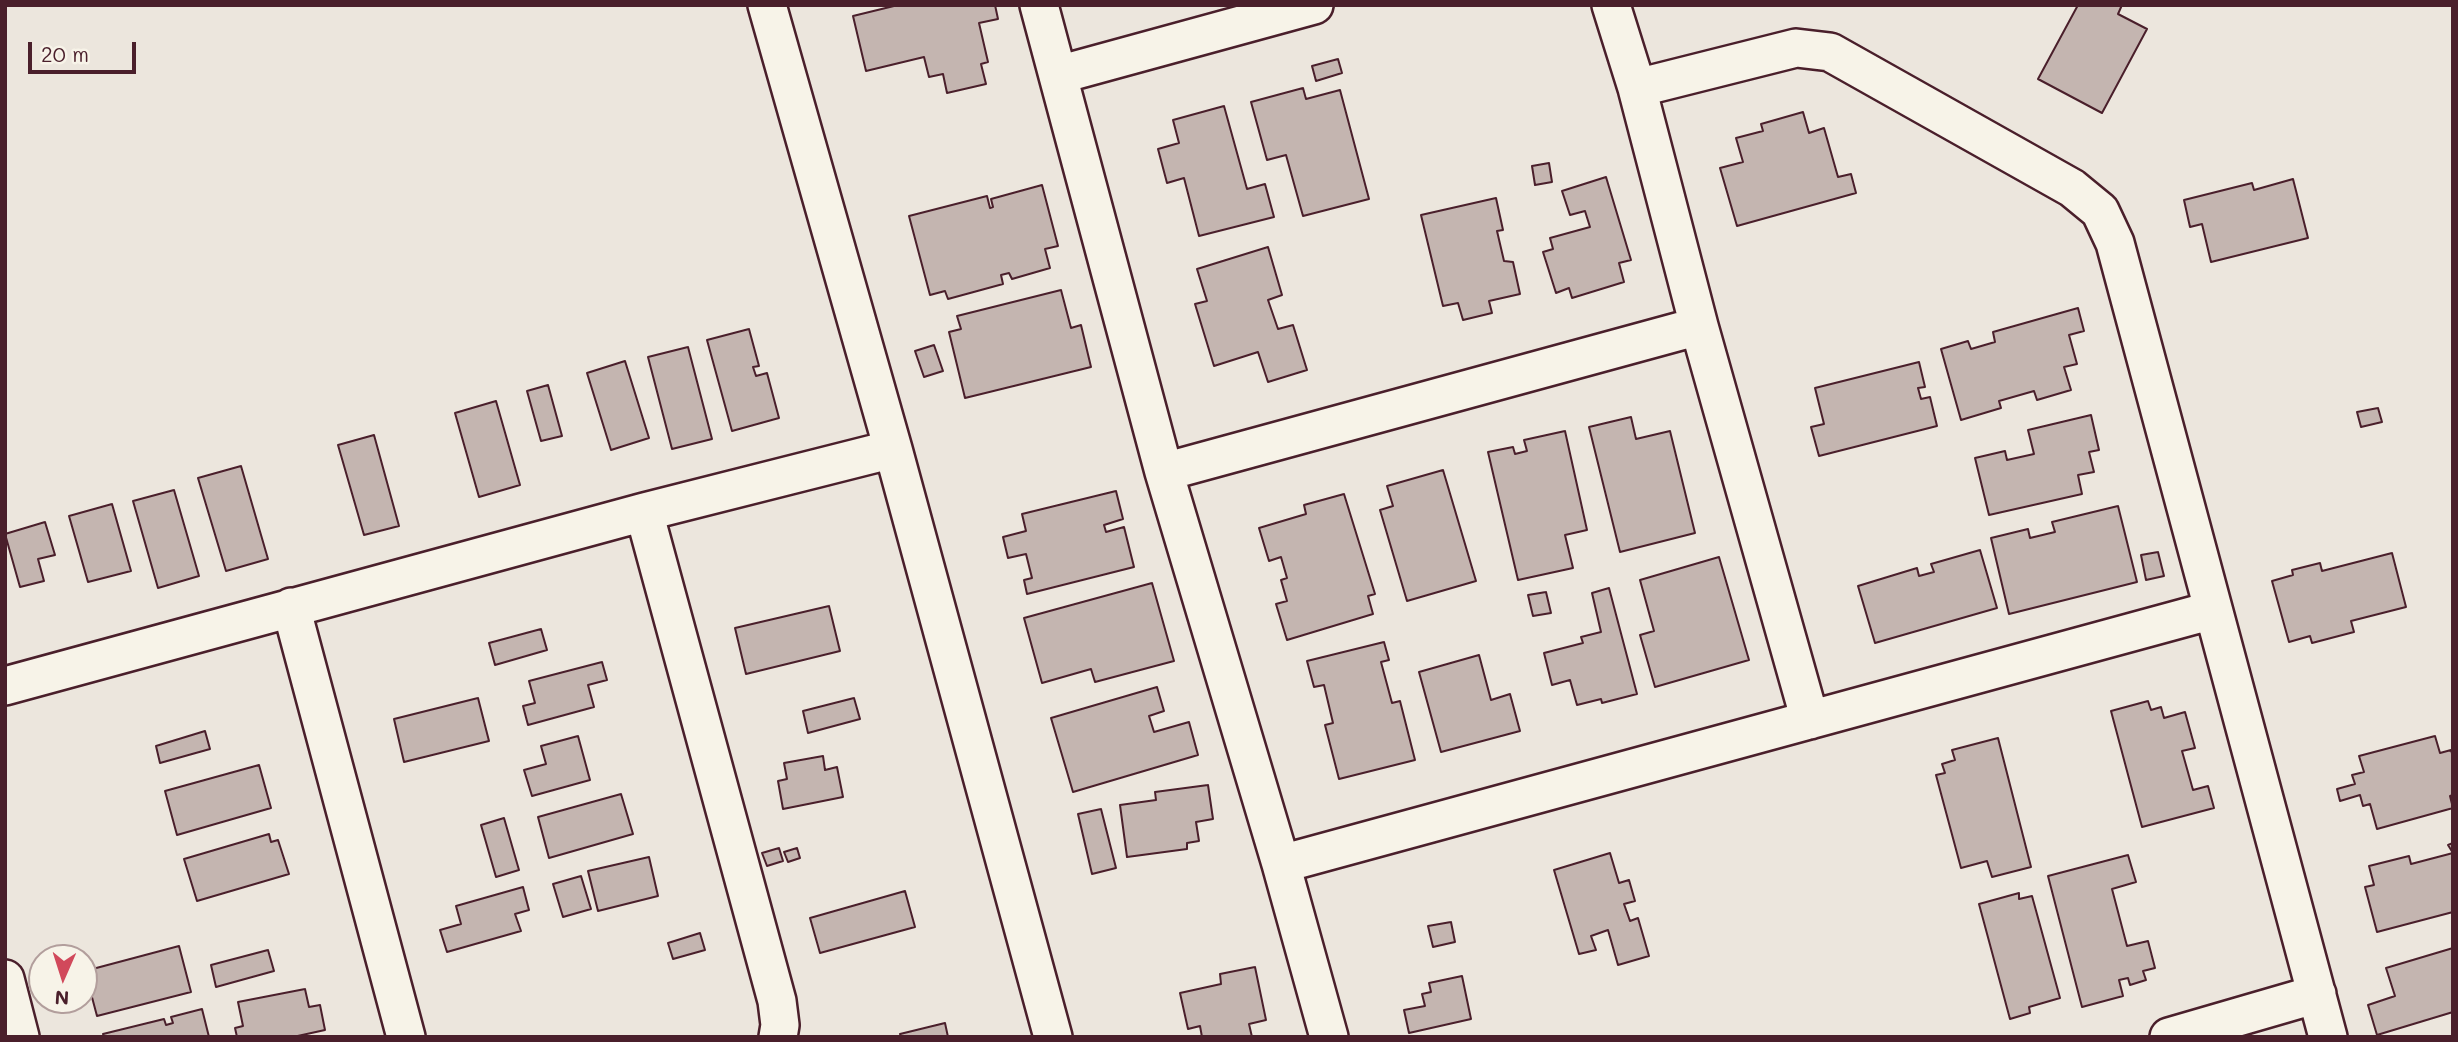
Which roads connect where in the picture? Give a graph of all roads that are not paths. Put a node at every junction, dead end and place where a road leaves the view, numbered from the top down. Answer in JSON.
{"nodes":[{"id":1,"x":767,"y":5,"type":"edge"},
{"id":2,"x":1039,"y":5,"type":"edge"},
{"id":3,"x":1314,"y":5,"type":"edge"},
{"id":4,"x":1611,"y":5,"type":"edge"},
{"id":5,"x":1058,"y":75,"type":"junction"},
{"id":6,"x":1637,"y":88,"type":"junction"},
{"id":7,"x":1699,"y":326,"type":"junction"},
{"id":8,"x":893,"y":449,"type":"junction"},
{"id":9,"x":1164,"y":472,"type":"junction"},
{"id":10,"x":644,"y":512,"type":"junction"},
{"id":11,"x":291,"y":607,"type":"junction"},
{"id":12,"x":2213,"y":610,"type":"junction"},
{"id":13,"x":5,"y":685,"type":"edge"},
{"id":14,"x":1810,"y":720,"type":"junction"},
{"id":15,"x":1281,"y":864,"type":"junction"},
{"id":16,"x":5,"y":978,"type":"edge"},
{"id":17,"x":2316,"y":994,"type":"junction"},
{"id":18,"x":20,"y":1037,"type":"edge"},
{"id":19,"x":407,"y":1037,"type":"edge"},
{"id":20,"x":778,"y":1037,"type":"edge"},
{"id":21,"x":1053,"y":1037,"type":"edge"},
{"id":22,"x":1329,"y":1037,"type":"edge"},
{"id":23,"x":2169,"y":1037,"type":"edge"},
{"id":24,"x":2328,"y":1037,"type":"edge"}],
"edges":[{"from":1,"to":8,"type":"street"},
{"from":2,"to":5,"type":"street"},
{"from":3,"to":5,"type":"street"},
{"from":4,"to":6,"type":"street"},
{"from":5,"to":9,"type":"street"},
{"from":6,"to":7,"type":"street"},
{"from":6,"to":12,"type":"street"},
{"from":7,"to":9,"type":"street"},
{"from":7,"to":14,"type":"street"},
{"from":8,"to":10,"type":"street"},
{"from":8,"to":21,"type":"street"},
{"from":9,"to":15,"type":"street"},
{"from":10,"to":11,"type":"street"},
{"from":10,"to":20,"type":"street"},
{"from":11,"to":13,"type":"street"},
{"from":11,"to":19,"type":"street"},
{"from":12,"to":14,"type":"street"},
{"from":12,"to":17,"type":"street"},
{"from":14,"to":15,"type":"street"},
{"from":15,"to":22,"type":"street"},
{"from":16,"to":18,"type":"street"},
{"from":17,"to":23,"type":"street"},
{"from":17,"to":24,"type":"street"}]}
